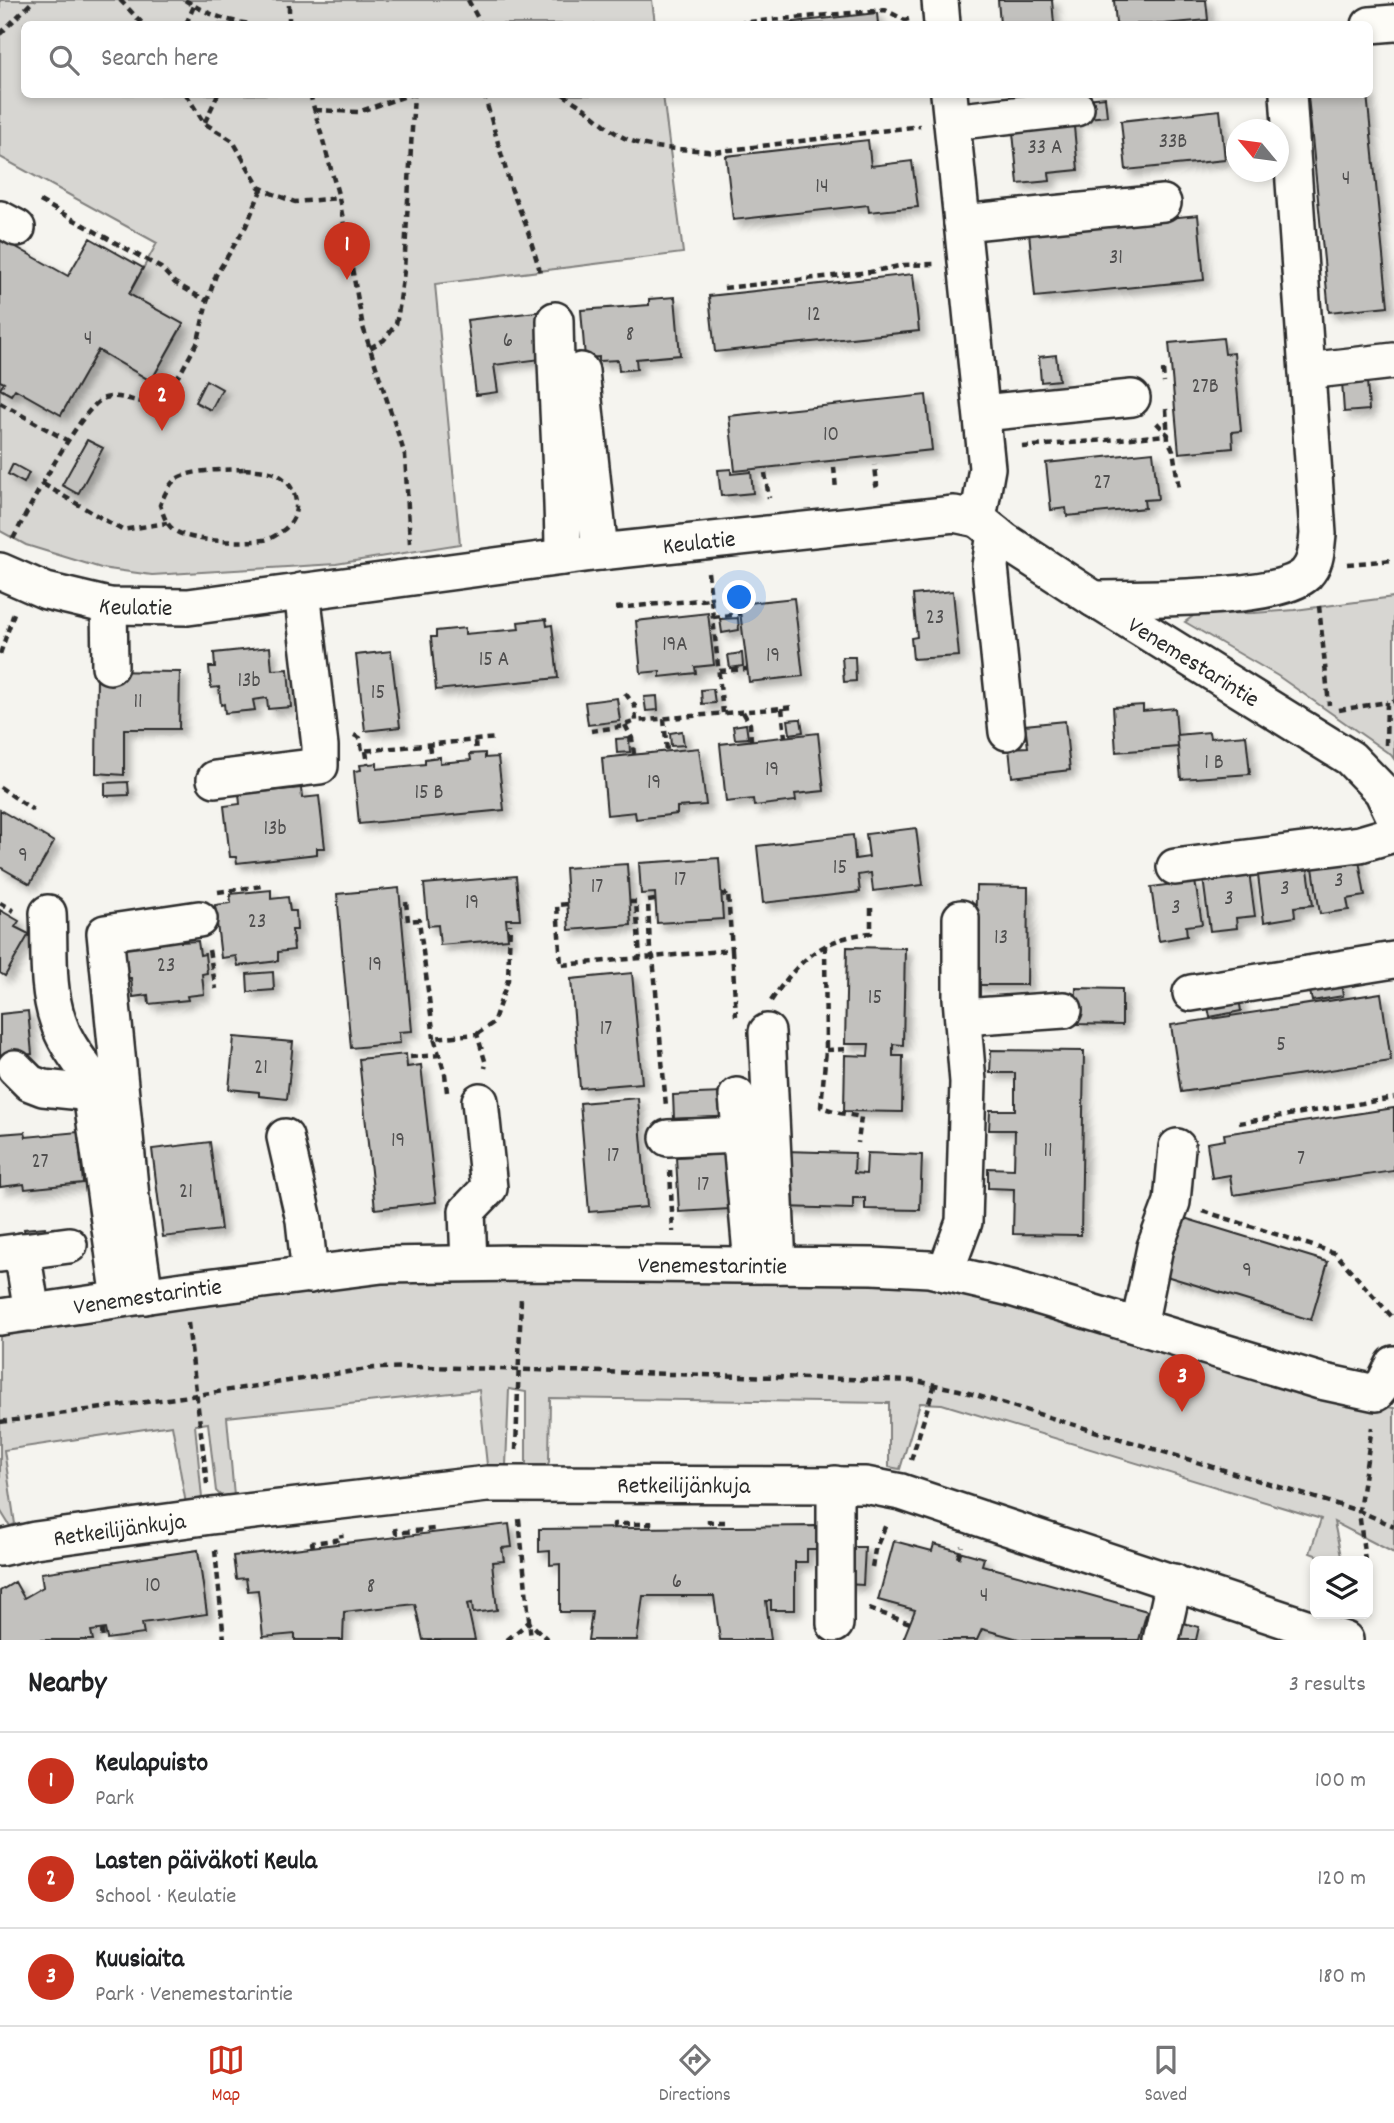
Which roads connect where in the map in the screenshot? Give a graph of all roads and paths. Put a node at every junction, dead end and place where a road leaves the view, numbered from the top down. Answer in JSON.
{"nodes":[{"id":1,"x":34,"y":0,"type":"edge"},
{"id":2,"x":120,"y":0,"type":"edge"},
{"id":3,"x":185,"y":0,"type":"edge"},
{"id":4,"x":289,"y":0,"type":"edge"},
{"id":5,"x":468,"y":0,"type":"edge"},
{"id":6,"x":194,"y":6,"type":"junction"},
{"id":7,"x":941,"y":13,"type":"edge"},
{"id":8,"x":140,"y":21,"type":"edge"},
{"id":9,"x":187,"y":21,"type":"edge"},
{"id":10,"x":229,"y":21,"type":"edge"},
{"id":11,"x":289,"y":21,"type":"edge"},
{"id":12,"x":479,"y":21,"type":"edge"},
{"id":13,"x":760,"y":21,"type":"edge"},
{"id":14,"x":1394,"y":23,"type":"edge"},
{"id":15,"x":1373,"y":25,"type":"edge"},
{"id":16,"x":0,"y":34,"type":"edge"},
{"id":17,"x":189,"y":98,"type":"edge"},
{"id":18,"x":216,"y":98,"type":"edge"},
{"id":19,"x":311,"y":98,"type":"edge"},
{"id":20,"x":401,"y":98,"type":"edge"},
{"id":21,"x":413,"y":98,"type":"edge"},
{"id":22,"x":485,"y":98,"type":"edge"},
{"id":23,"x":569,"y":98,"type":"edge"},
{"id":24,"x":1015,"y":98,"type":"edge"},
{"id":25,"x":1288,"y":98,"type":"edge"},
{"id":26,"x":951,"y":107,"type":"edge"},
{"id":27,"x":1076,"y":108,"type":"dead end"},
{"id":28,"x":315,"y":110,"type":"junction"},
{"id":29,"x":204,"y":123,"type":"junction"},
{"id":30,"x":262,"y":188,"type":"junction"},
{"id":31,"x":339,"y":198,"type":"junction"},
{"id":32,"x":1163,"y":203,"type":"dead end"},
{"id":33,"x":6,"y":222,"type":"edge"},
{"id":34,"x":962,"y":223,"type":"junction"},
{"id":35,"x":966,"y":260,"type":"junction"},
{"id":36,"x":540,"y":271,"type":"dead end"},
{"id":37,"x":724,"y":288,"type":"dead end"},
{"id":38,"x":207,"y":301,"type":"junction"},
{"id":39,"x":555,"y":320,"type":"dead end"},
{"id":40,"x":370,"y":348,"type":"junction"},
{"id":41,"x":1394,"y":361,"type":"edge"},
{"id":42,"x":1163,"y":370,"type":"dead end"},
{"id":43,"x":581,"y":371,"type":"dead end"},
{"id":44,"x":1307,"y":371,"type":"junction"},
{"id":45,"x":1132,"y":398,"type":"dead end"},
{"id":46,"x":0,"y":403,"type":"edge"},
{"id":47,"x":982,"y":413,"type":"junction"},
{"id":48,"x":68,"y":441,"type":"junction"},
{"id":49,"x":834,"y":467,"type":"dead end"},
{"id":50,"x":765,"y":473,"type":"dead end"},
{"id":51,"x":43,"y":484,"type":"junction"},
{"id":52,"x":1179,"y":489,"type":"dead end"},
{"id":53,"x":836,"y":490,"type":"dead end"},
{"id":54,"x":769,"y":498,"type":"dead end"},
{"id":55,"x":167,"y":523,"type":"junction"},
{"id":56,"x":986,"y":526,"type":"junction"},
{"id":57,"x":13,"y":538,"type":"dead end"},
{"id":58,"x":410,"y":547,"type":"dead end"},
{"id":59,"x":600,"y":552,"type":"junction"},
{"id":60,"x":564,"y":557,"type":"junction"},
{"id":61,"x":1394,"y":560,"type":"edge"},
{"id":62,"x":1315,"y":563,"type":"junction"},
{"id":63,"x":0,"y":571,"type":"edge"},
{"id":64,"x":302,"y":592,"type":"junction"},
{"id":65,"x":1094,"y":599,"type":"junction"},
{"id":66,"x":109,"y":606,"type":"junction"},
{"id":67,"x":616,"y":608,"type":"dead end"},
{"id":68,"x":16,"y":609,"type":"dead end"},
{"id":69,"x":741,"y":614,"type":"dead end"},
{"id":70,"x":713,"y":617,"type":"junction"},
{"id":71,"x":0,"y":654,"type":"edge"},
{"id":72,"x":110,"y":666,"type":"dead end"},
{"id":73,"x":747,"y":669,"type":"dead end"},
{"id":74,"x":719,"y":671,"type":"junction"},
{"id":75,"x":625,"y":693,"type":"dead end"},
{"id":76,"x":794,"y":707,"type":"dead end"},
{"id":77,"x":782,"y":708,"type":"junction"},
{"id":78,"x":743,"y":711,"type":"junction"},
{"id":79,"x":723,"y":713,"type":"junction"},
{"id":80,"x":664,"y":719,"type":"junction"},
{"id":81,"x":636,"y":721,"type":"junction"},
{"id":82,"x":625,"y":725,"type":"junction"},
{"id":83,"x":592,"y":731,"type":"dead end"},
{"id":84,"x":348,"y":732,"type":"dead end"},
{"id":85,"x":1007,"y":732,"type":"dead end"},
{"id":86,"x":785,"y":737,"type":"dead end"},
{"id":87,"x":497,"y":738,"type":"dead end"},
{"id":88,"x":475,"y":741,"type":"junction"},
{"id":89,"x":751,"y":741,"type":"dead end"},
{"id":90,"x":429,"y":745,"type":"junction"},
{"id":91,"x":1334,"y":747,"type":"junction"},
{"id":92,"x":366,"y":751,"type":"junction"},
{"id":93,"x":667,"y":751,"type":"dead end"},
{"id":94,"x":476,"y":753,"type":"dead end"},
{"id":95,"x":634,"y":754,"type":"dead end"},
{"id":96,"x":431,"y":758,"type":"dead end"},
{"id":97,"x":368,"y":764,"type":"dead end"},
{"id":98,"x":215,"y":779,"type":"dead end"},
{"id":99,"x":0,"y":787,"type":"edge"},
{"id":100,"x":33,"y":810,"type":"dead end"},
{"id":101,"x":1394,"y":816,"type":"edge"},
{"id":102,"x":1394,"y":834,"type":"edge"},
{"id":103,"x":1175,"y":867,"type":"dead end"},
{"id":104,"x":722,"y":895,"type":"dead end"},
{"id":105,"x":655,"y":900,"type":"dead end"},
{"id":106,"x":407,"y":902,"type":"dead end"},
{"id":107,"x":629,"y":902,"type":"dead end"},
{"id":108,"x":567,"y":904,"type":"dead end"},
{"id":109,"x":871,"y":908,"type":"dead end"},
{"id":110,"x":48,"y":913,"type":"dead end"},
{"id":111,"x":961,"y":918,"type":"dead end"},
{"id":112,"x":199,"y":919,"type":"dead end"},
{"id":113,"x":510,"y":924,"type":"dead end"},
{"id":114,"x":825,"y":945,"type":"junction"},
{"id":115,"x":653,"y":957,"type":"junction"},
{"id":116,"x":640,"y":958,"type":"junction"},
{"id":117,"x":1394,"y":960,"type":"edge"},
{"id":118,"x":1191,"y":993,"type":"dead end"},
{"id":119,"x":1064,"y":1010,"type":"dead end"},
{"id":120,"x":963,"y":1017,"type":"junction"},
{"id":121,"x":767,"y":1032,"type":"joint"},
{"id":122,"x":477,"y":1034,"type":"dead end"},
{"id":123,"x":434,"y":1038,"type":"dead end"},
{"id":124,"x":848,"y":1049,"type":"dead end"},
{"id":125,"x":826,"y":1050,"type":"junction"},
{"id":126,"x":440,"y":1055,"type":"dead end"},
{"id":127,"x":410,"y":1057,"type":"dead end"},
{"id":128,"x":15,"y":1068,"type":"dead end"},
{"id":129,"x":92,"y":1093,"type":"junction"},
{"id":130,"x":737,"y":1096,"type":"dead end"},
{"id":131,"x":1394,"y":1098,"type":"edge"},
{"id":132,"x":480,"y":1101,"type":"dead end"},
{"id":133,"x":1239,"y":1123,"type":"dead end"},
{"id":134,"x":740,"y":1135,"type":"junction"},
{"id":135,"x":285,"y":1137,"type":"dead end"},
{"id":136,"x":668,"y":1138,"type":"dead end"},
{"id":137,"x":858,"y":1143,"type":"dead end"},
{"id":138,"x":1177,"y":1147,"type":"dead end"},
{"id":139,"x":1172,"y":1202,"type":"junction"},
{"id":140,"x":69,"y":1245,"type":"dead end"},
{"id":141,"x":11,"y":1252,"type":"edge"},
{"id":142,"x":469,"y":1263,"type":"junction"},
{"id":143,"x":765,"y":1265,"type":"junction"},
{"id":144,"x":945,"y":1273,"type":"junction"},
{"id":145,"x":310,"y":1275,"type":"junction"},
{"id":146,"x":183,"y":1290,"type":"junction"},
{"id":147,"x":521,"y":1295,"type":"dead end"},
{"id":148,"x":133,"y":1298,"type":"junction"},
{"id":149,"x":16,"y":1315,"type":"edge"},
{"id":150,"x":1394,"y":1319,"type":"edge"},
{"id":151,"x":1139,"y":1326,"type":"junction"},
{"id":152,"x":1394,"y":1364,"type":"edge"},
{"id":153,"x":518,"y":1370,"type":"junction"},
{"id":154,"x":935,"y":1384,"type":"junction"},
{"id":155,"x":197,"y":1395,"type":"junction"},
{"id":156,"x":0,"y":1422,"type":"edge"},
{"id":157,"x":1373,"y":1422,"type":"dead end"},
{"id":158,"x":516,"y":1462,"type":"dead end"},
{"id":159,"x":908,"y":1470,"type":"dead end"},
{"id":160,"x":835,"y":1484,"type":"junction"},
{"id":161,"x":208,"y":1492,"type":"dead end"},
{"id":162,"x":518,"y":1507,"type":"dead end"},
{"id":163,"x":1359,"y":1511,"type":"junction"},
{"id":164,"x":891,"y":1515,"type":"dead end"},
{"id":165,"x":713,"y":1522,"type":"dead end"},
{"id":166,"x":736,"y":1522,"type":"dead end"},
{"id":167,"x":642,"y":1524,"type":"dead end"},
{"id":168,"x":1394,"y":1525,"type":"edge"},
{"id":169,"x":614,"y":1528,"type":"dead end"},
{"id":170,"x":404,"y":1532,"type":"dead end"},
{"id":171,"x":434,"y":1533,"type":"dead end"},
{"id":172,"x":214,"y":1539,"type":"dead end"},
{"id":173,"x":336,"y":1540,"type":"dead end"},
{"id":174,"x":313,"y":1547,"type":"dead end"},
{"id":175,"x":0,"y":1548,"type":"edge"},
{"id":176,"x":1364,"y":1556,"type":"edge"},
{"id":177,"x":870,"y":1573,"type":"dead end"},
{"id":178,"x":1174,"y":1582,"type":"junction"},
{"id":179,"x":849,"y":1615,"type":"joint"},
{"id":180,"x":529,"y":1622,"type":"junction"},
{"id":181,"x":910,"y":1623,"type":"dead end"},
{"id":182,"x":102,"y":1630,"type":"dead end"},
{"id":183,"x":103,"y":1640,"type":"edge"},
{"id":184,"x":224,"y":1640,"type":"edge"},
{"id":185,"x":508,"y":1640,"type":"edge"},
{"id":186,"x":531,"y":1640,"type":"edge"},
{"id":187,"x":548,"y":1640,"type":"edge"},
{"id":188,"x":1161,"y":1640,"type":"edge"},
{"id":189,"x":1345,"y":1640,"type":"edge"}],
"edges":[{"from":1,"to":16,"type":"path"},
{"from":2,"to":8,"type":"path"},
{"from":3,"to":6,"type":"path"},
{"from":4,"to":11,"type":"path"},
{"from":5,"to":12,"type":"path"},
{"from":6,"to":9,"type":"path"},
{"from":6,"to":10,"type":"path"},
{"from":7,"to":13,"type":"path"},
{"from":14,"to":15,"type":"street"},
{"from":17,"to":29,"type":"path"},
{"from":18,"to":29,"type":"path"},
{"from":19,"to":28,"type":"path"},
{"from":20,"to":28,"type":"path"},
{"from":21,"to":40,"type":"path"},
{"from":22,"to":36,"type":"path"},
{"from":23,"to":26,"type":"path"},
{"from":24,"to":26,"type":"street"},
{"from":25,"to":44,"type":"street"},
{"from":26,"to":27,"type":"street"},
{"from":26,"to":34,"type":"street"},
{"from":28,"to":31,"type":"path"},
{"from":29,"to":30,"type":"path"},
{"from":30,"to":31,"type":"path"},
{"from":30,"to":38,"type":"path"},
{"from":31,"to":40,"type":"path"},
{"from":32,"to":34,"type":"street"},
{"from":33,"to":38,"type":"path"},
{"from":34,"to":35,"type":"street"},
{"from":35,"to":37,"type":"path"},
{"from":35,"to":47,"type":"street"},
{"from":38,"to":48,"type":"path"},
{"from":39,"to":60,"type":"street"},
{"from":40,"to":58,"type":"path"},
{"from":41,"to":44,"type":"street"},
{"from":42,"to":52,"type":"path"},
{"from":43,"to":59,"type":"street"},
{"from":44,"to":62,"type":"street"},
{"from":45,"to":47,"type":"street"},
{"from":46,"to":48,"type":"path"},
{"from":47,"to":56,"type":"street"},
{"from":48,"to":51,"type":"path"},
{"from":49,"to":53,"type":"path"},
{"from":50,"to":54,"type":"path"},
{"from":51,"to":55,"type":"path"},
{"from":51,"to":57,"type":"path"},
{"from":55,"to":55,"type":"path"},
{"from":56,"to":59,"type":"street","name":"Keulatie"},
{"from":56,"to":65,"type":"street","name":"Venemestarintie"},
{"from":56,"to":85,"type":"street"},
{"from":59,"to":60,"type":"street","name":"Keulatie"},
{"from":60,"to":64,"type":"street","name":"Keulatie"},
{"from":61,"to":62,"type":"path"},
{"from":62,"to":65,"type":"street"},
{"from":62,"to":91,"type":"path"},
{"from":63,"to":66,"type":"street","name":"Keulatie"},
{"from":64,"to":66,"type":"street","name":"Keulatie"},
{"from":64,"to":98,"type":"street"},
{"from":65,"to":91,"type":"street","name":"Venemestarintie"},
{"from":66,"to":72,"type":"street"},
{"from":67,"to":70,"type":"path"},
{"from":68,"to":71,"type":"path"},
{"from":69,"to":70,"type":"path"},
{"from":70,"to":74,"type":"path"},
{"from":73,"to":74,"type":"path"},
{"from":74,"to":79,"type":"path"},
{"from":75,"to":81,"type":"path"},
{"from":76,"to":77,"type":"path"},
{"from":77,"to":78,"type":"path"},
{"from":77,"to":86,"type":"path"},
{"from":78,"to":79,"type":"path"},
{"from":78,"to":89,"type":"path"},
{"from":79,"to":80,"type":"path"},
{"from":80,"to":81,"type":"path"},
{"from":80,"to":93,"type":"path"},
{"from":81,"to":82,"type":"path"},
{"from":82,"to":83,"type":"path"},
{"from":82,"to":95,"type":"path"},
{"from":84,"to":92,"type":"path"},
{"from":87,"to":88,"type":"path"},
{"from":88,"to":90,"type":"path"},
{"from":88,"to":94,"type":"path"},
{"from":90,"to":92,"type":"path"},
{"from":90,"to":96,"type":"path"},
{"from":91,"to":101,"type":"street","name":"Venemestarintie"},
{"from":92,"to":97,"type":"path"},
{"from":99,"to":100,"type":"path"},
{"from":102,"to":103,"type":"street"},
{"from":104,"to":115,"type":"path"},
{"from":105,"to":115,"type":"path"},
{"from":106,"to":123,"type":"path"},
{"from":107,"to":116,"type":"path"},
{"from":108,"to":116,"type":"path"},
{"from":109,"to":114,"type":"path"},
{"from":110,"to":129,"type":"street"},
{"from":111,"to":120,"type":"street"},
{"from":112,"to":148,"type":"street"},
{"from":113,"to":122,"type":"path"},
{"from":114,"to":121,"type":"path"},
{"from":114,"to":125,"type":"path"},
{"from":115,"to":116,"type":"path"},
{"from":117,"to":118,"type":"street"},
{"from":119,"to":120,"type":"street"},
{"from":120,"to":144,"type":"street"},
{"from":121,"to":143,"type":"street"},
{"from":124,"to":125,"type":"path"},
{"from":125,"to":137,"type":"path"},
{"from":126,"to":127,"type":"path"},
{"from":128,"to":129,"type":"street"},
{"from":129,"to":148,"type":"street"},
{"from":130,"to":134,"type":"street"},
{"from":131,"to":133,"type":"path"},
{"from":132,"to":142,"type":"street"},
{"from":134,"to":136,"type":"street"},
{"from":134,"to":143,"type":"street"},
{"from":135,"to":145,"type":"street"},
{"from":138,"to":139,"type":"street"},
{"from":139,"to":150,"type":"path"},
{"from":139,"to":151,"type":"street"},
{"from":140,"to":141,"type":"street"},
{"from":141,"to":149,"type":"street"},
{"from":142,"to":143,"type":"street","name":"Venemestarintie"},
{"from":142,"to":145,"type":"street","name":"Venemestarintie"},
{"from":143,"to":144,"type":"street","name":"Venemestarintie"},
{"from":144,"to":151,"type":"street","name":"Venemestarintie"},
{"from":145,"to":146,"type":"street","name":"Venemestarintie"},
{"from":146,"to":148,"type":"street","name":"Venemestarintie"},
{"from":146,"to":155,"type":"path"},
{"from":147,"to":153,"type":"path"},
{"from":148,"to":149,"type":"street","name":"Venemestarintie"},
{"from":151,"to":152,"type":"street","name":"Venemestarintie"},
{"from":153,"to":154,"type":"path"},
{"from":153,"to":155,"type":"path"},
{"from":153,"to":158,"type":"path"},
{"from":154,"to":159,"type":"path"},
{"from":154,"to":163,"type":"path"},
{"from":155,"to":156,"type":"path"},
{"from":155,"to":161,"type":"path"},
{"from":157,"to":163,"type":"path"},
{"from":160,"to":175,"type":"street","name":"Retkeilijänkuja"},
{"from":160,"to":178,"type":"street","name":"Retkeilijänkuja"},
{"from":160,"to":179,"type":"street"},
{"from":162,"to":180,"type":"path"},
{"from":163,"to":168,"type":"path"},
{"from":163,"to":176,"type":"path"},
{"from":164,"to":177,"type":"path"},
{"from":165,"to":166,"type":"path"},
{"from":167,"to":169,"type":"path"},
{"from":170,"to":171,"type":"path"},
{"from":172,"to":184,"type":"path"},
{"from":173,"to":174,"type":"path"},
{"from":178,"to":188,"type":"street"},
{"from":178,"to":189,"type":"street","name":"Retkeilijänkuja"},
{"from":179,"to":181,"type":"path"},
{"from":180,"to":185,"type":"path"},
{"from":180,"to":186,"type":"path"},
{"from":180,"to":187,"type":"path"},
{"from":182,"to":183,"type":"path"}]}
